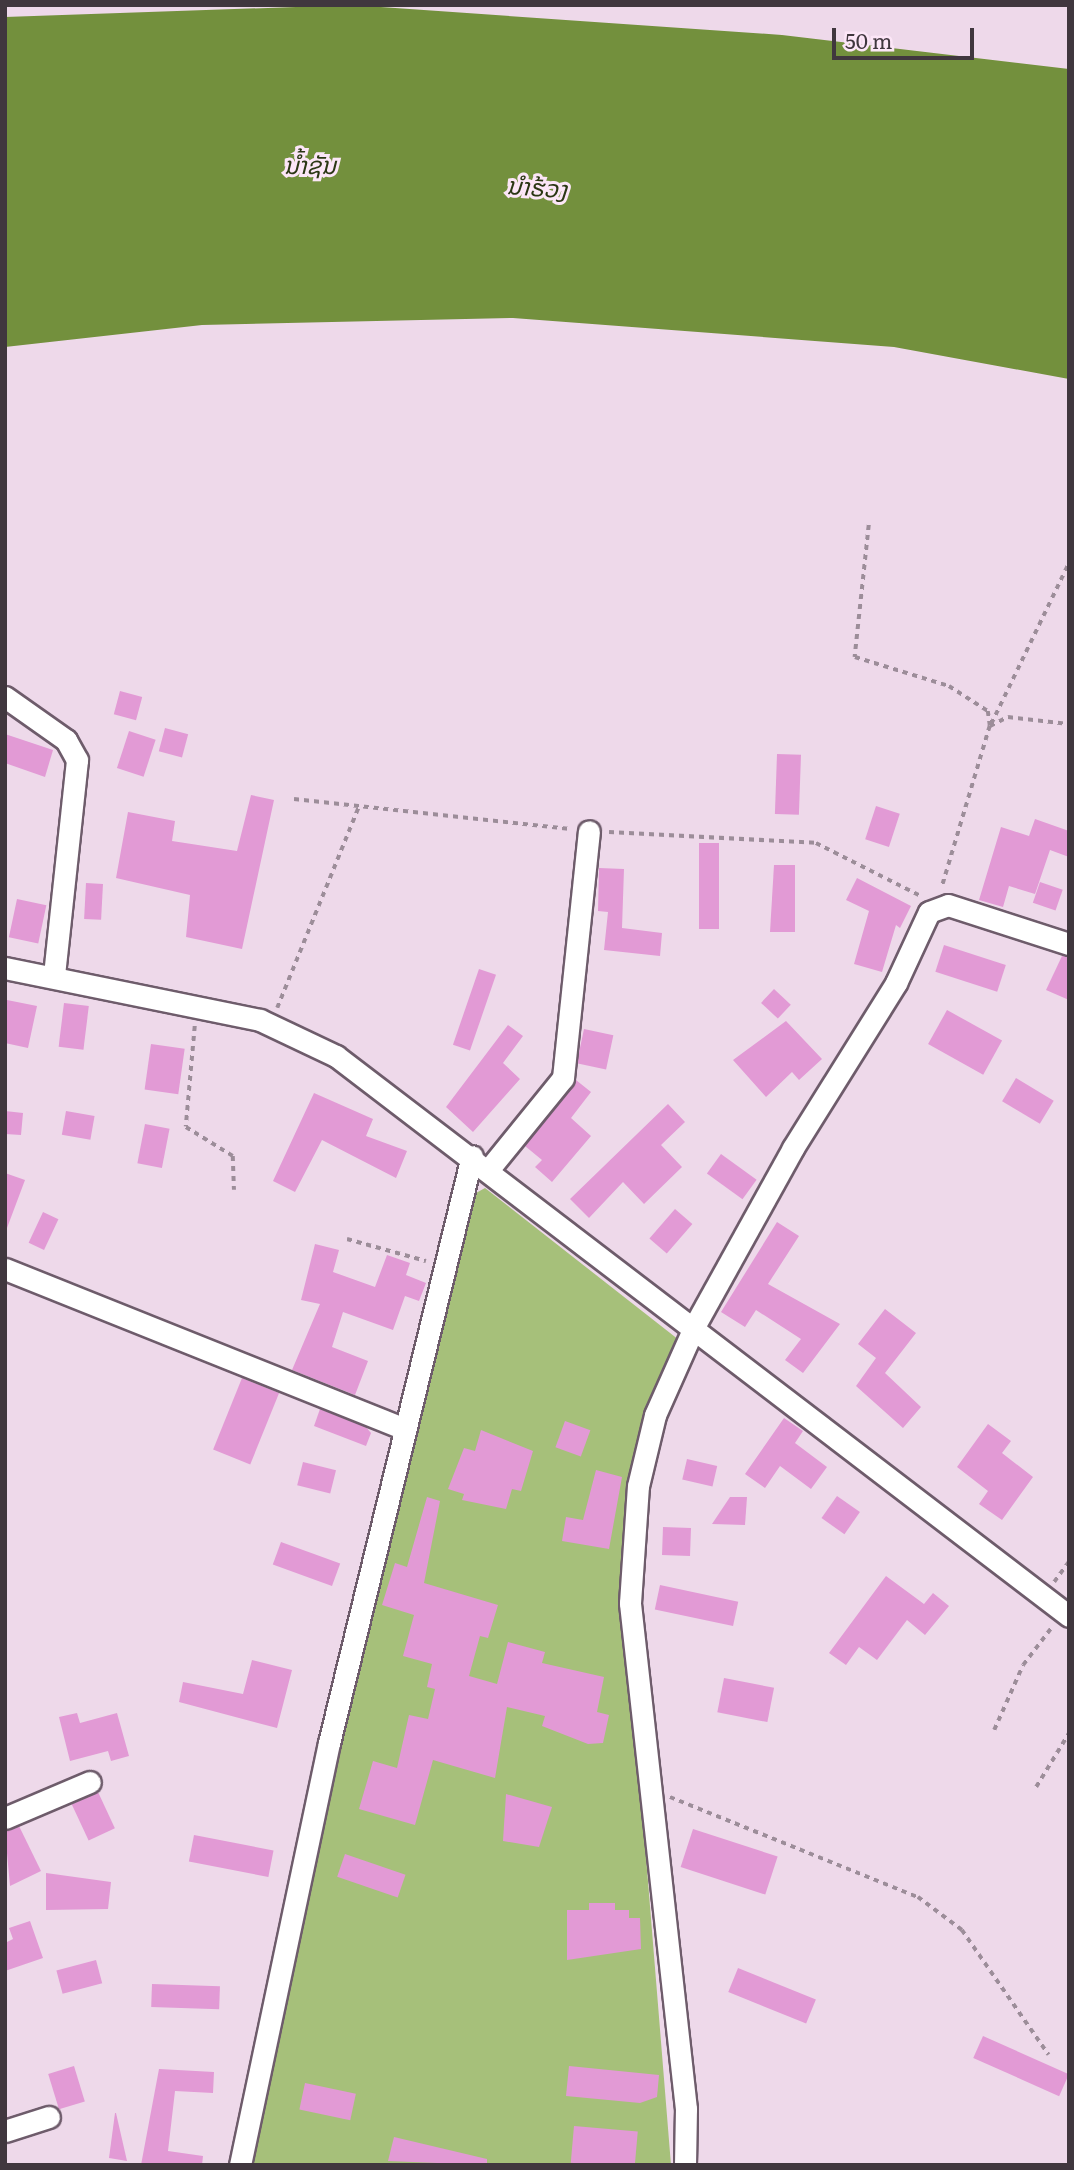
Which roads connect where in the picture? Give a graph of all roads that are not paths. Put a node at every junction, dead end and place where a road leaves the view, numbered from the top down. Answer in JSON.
{"nodes":[{"id":1,"x":5,"y":697,"type":"edge"},
{"id":2,"x":589,"y":831,"type":"road end"},
{"id":3,"x":1069,"y":944,"type":"edge"},
{"id":4,"x":5,"y":968,"type":"edge"},
{"id":5,"x":54,"y":977,"type":"junction"},
{"id":6,"x":481,"y":1163,"type":"junction"},
{"id":7,"x":5,"y":1269,"type":"edge"},
{"id":8,"x":695,"y":1325,"type":"junction"},
{"id":9,"x":405,"y":1429,"type":"junction"},
{"id":10,"x":1066,"y":1614,"type":"edge"},
{"id":11,"x":90,"y":1782,"type":"dead end"},
{"id":12,"x":5,"y":1818,"type":"edge"},
{"id":13,"x":49,"y":2117,"type":"dead end"},
{"id":14,"x":5,"y":2131,"type":"edge"},
{"id":15,"x":240,"y":2165,"type":"edge"},
{"id":16,"x":685,"y":2165,"type":"edge"}],
"edges":[{"from":1,"to":5,"type":"street"},
{"from":2,"to":6,"type":"street"},
{"from":3,"to":8,"type":"street"},
{"from":4,"to":5,"type":"street"},
{"from":5,"to":6,"type":"street"},
{"from":6,"to":8,"type":"street"},
{"from":6,"to":9,"type":"street"},
{"from":7,"to":9,"type":"street"},
{"from":8,"to":10,"type":"street"},
{"from":8,"to":16,"type":"street"},
{"from":9,"to":15,"type":"street"},
{"from":11,"to":12,"type":"street"},
{"from":13,"to":14,"type":"street"}]}
